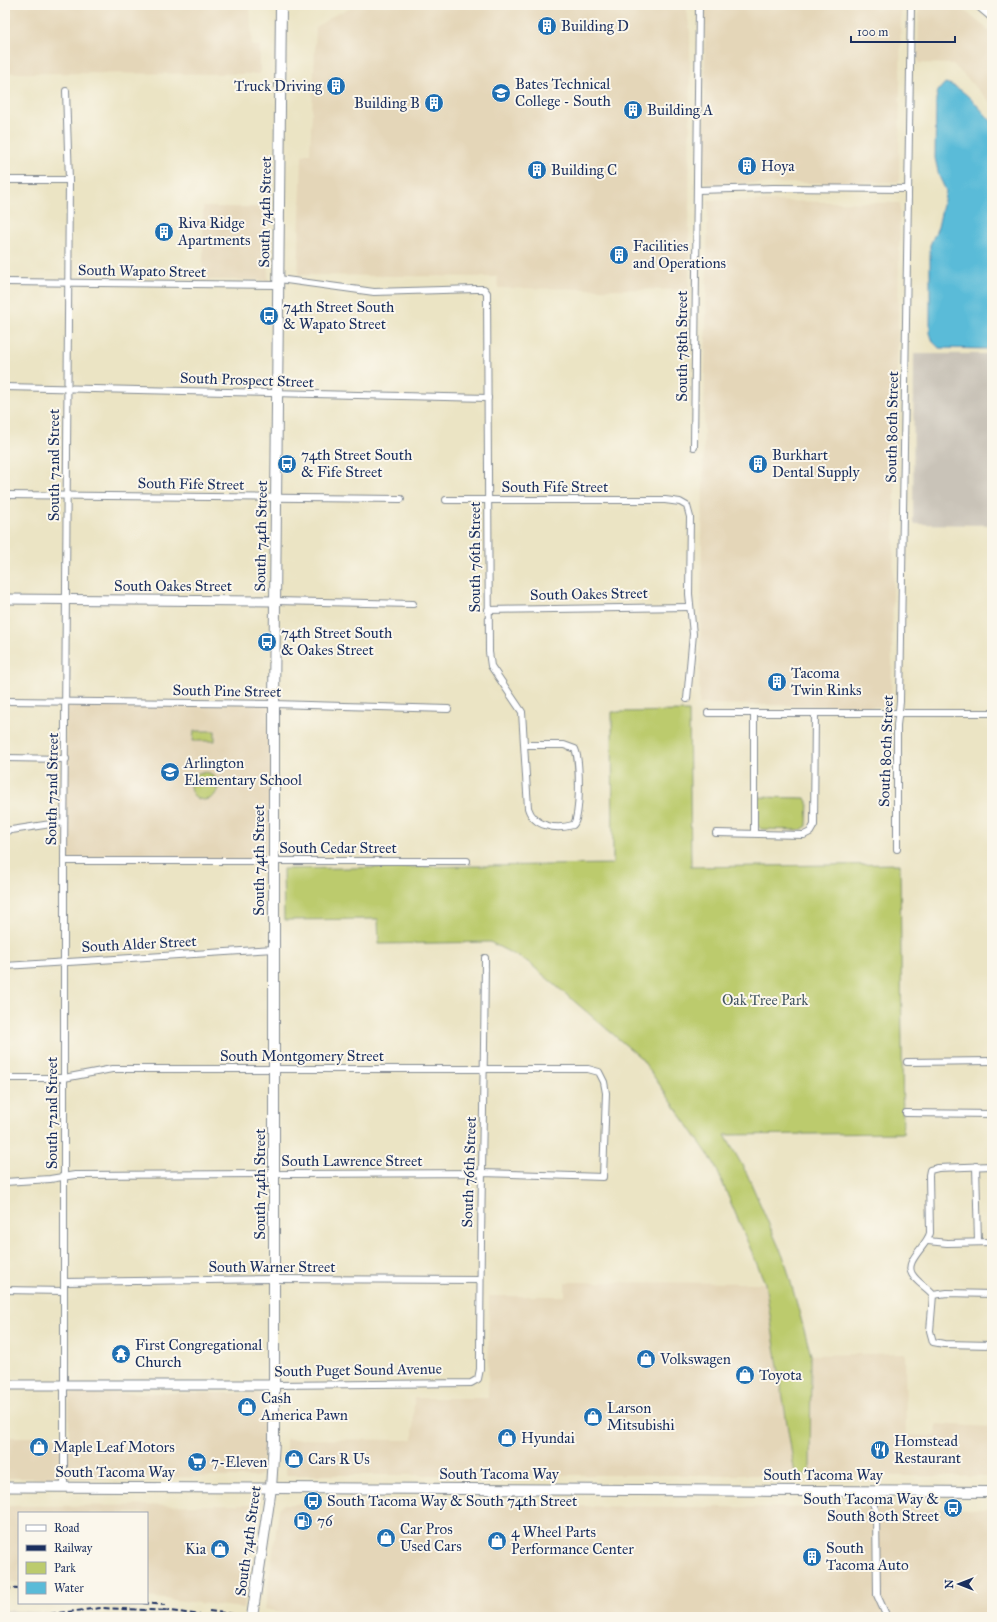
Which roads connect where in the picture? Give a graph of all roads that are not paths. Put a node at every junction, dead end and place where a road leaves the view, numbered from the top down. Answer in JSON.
{"nodes":[{"id":1,"x":281,"y":5,"type":"edge"},
{"id":2,"x":699,"y":5,"type":"edge"},
{"id":3,"x":911,"y":5,"type":"edge"},
{"id":4,"x":979,"y":5,"type":"edge"},
{"id":5,"x":992,"y":16,"type":"edge"},
{"id":6,"x":66,"y":91,"type":"dead end"},
{"id":7,"x":5,"y":180,"type":"edge"},
{"id":8,"x":69,"y":180,"type":"junction"},
{"id":9,"x":908,"y":189,"type":"junction"},
{"id":10,"x":697,"y":190,"type":"junction"},
{"id":11,"x":5,"y":282,"type":"edge"},
{"id":12,"x":279,"y":282,"type":"junction"},
{"id":13,"x":68,"y":283,"type":"junction"},
{"id":14,"x":484,"y":289,"type":"joint"},
{"id":15,"x":5,"y":387,"type":"edge"},
{"id":16,"x":67,"y":388,"type":"junction"},
{"id":17,"x":278,"y":394,"type":"junction"},
{"id":18,"x":488,"y":398,"type":"junction"},
{"id":19,"x":694,"y":447,"type":"dead end"},
{"id":20,"x":5,"y":495,"type":"edge"},
{"id":21,"x":67,"y":496,"type":"junction"},
{"id":22,"x":277,"y":498,"type":"junction"},
{"id":23,"x":401,"y":500,"type":"dead end"},
{"id":24,"x":446,"y":500,"type":"dead end"},
{"id":25,"x":488,"y":501,"type":"junction"},
{"id":26,"x":5,"y":599,"type":"edge"},
{"id":27,"x":67,"y":599,"type":"junction"},
{"id":28,"x":276,"y":601,"type":"junction"},
{"id":29,"x":413,"y":604,"type":"dead end"},
{"id":30,"x":690,"y":606,"type":"junction"},
{"id":31,"x":488,"y":610,"type":"junction"},
{"id":32,"x":687,"y":699,"type":"dead end"},
{"id":33,"x":5,"y":701,"type":"edge"},
{"id":34,"x":66,"y":702,"type":"junction"},
{"id":35,"x":274,"y":704,"type":"junction"},
{"id":36,"x":448,"y":709,"type":"dead end"},
{"id":37,"x":708,"y":713,"type":"dead end"},
{"id":38,"x":754,"y":713,"type":"junction"},
{"id":39,"x":814,"y":713,"type":"junction"},
{"id":40,"x":898,"y":714,"type":"junction"},
{"id":41,"x":992,"y":714,"type":"edge"},
{"id":42,"x":525,"y":745,"type":"junction"},
{"id":43,"x":5,"y":758,"type":"edge"},
{"id":44,"x":66,"y":759,"type":"junction"},
{"id":45,"x":64,"y":822,"type":"junction"},
{"id":46,"x":5,"y":831,"type":"edge"},
{"id":47,"x":716,"y":832,"type":"dead end"},
{"id":48,"x":754,"y":833,"type":"junction"},
{"id":49,"x":897,"y":850,"type":"dead end"},
{"id":50,"x":274,"y":860,"type":"junction"},
{"id":51,"x":64,"y":861,"type":"junction"},
{"id":52,"x":467,"y":861,"type":"dead end"},
{"id":53,"x":274,"y":949,"type":"junction"},
{"id":54,"x":485,"y":958,"type":"dead end"},
{"id":55,"x":65,"y":962,"type":"junction"},
{"id":56,"x":5,"y":966,"type":"edge"},
{"id":57,"x":992,"y":1061,"type":"edge"},
{"id":58,"x":907,"y":1062,"type":"dead end"},
{"id":59,"x":275,"y":1069,"type":"junction"},
{"id":60,"x":484,"y":1069,"type":"junction"},
{"id":61,"x":5,"y":1078,"type":"edge"},
{"id":62,"x":64,"y":1078,"type":"junction"},
{"id":63,"x":906,"y":1113,"type":"dead end"},
{"id":64,"x":992,"y":1114,"type":"edge"},
{"id":65,"x":976,"y":1166,"type":"junction"},
{"id":66,"x":992,"y":1166,"type":"edge"},
{"id":67,"x":482,"y":1173,"type":"junction"},
{"id":68,"x":275,"y":1174,"type":"junction"},
{"id":69,"x":64,"y":1176,"type":"junction"},
{"id":70,"x":603,"y":1177,"type":"joint"},
{"id":71,"x":5,"y":1182,"type":"edge"},
{"id":72,"x":928,"y":1241,"type":"junction"},
{"id":73,"x":978,"y":1242,"type":"junction"},
{"id":74,"x":992,"y":1242,"type":"edge"},
{"id":75,"x":275,"y":1279,"type":"junction"},
{"id":76,"x":480,"y":1280,"type":"junction"},
{"id":77,"x":64,"y":1282,"type":"junction"},
{"id":78,"x":5,"y":1290,"type":"edge"},
{"id":79,"x":64,"y":1290,"type":"junction"},
{"id":80,"x":992,"y":1294,"type":"edge"},
{"id":81,"x":932,"y":1295,"type":"junction"},
{"id":82,"x":992,"y":1345,"type":"edge"},
{"id":83,"x":471,"y":1383,"type":"joint"},
{"id":84,"x":5,"y":1385,"type":"edge"},
{"id":85,"x":63,"y":1385,"type":"junction"},
{"id":86,"x":275,"y":1385,"type":"junction"},
{"id":87,"x":5,"y":1487,"type":"edge"},
{"id":88,"x":64,"y":1487,"type":"junction"},
{"id":89,"x":271,"y":1488,"type":"junction"},
{"id":90,"x":868,"y":1491,"type":"junction"},
{"id":91,"x":992,"y":1492,"type":"edge"},
{"id":92,"x":252,"y":1617,"type":"edge"},
{"id":93,"x":887,"y":1617,"type":"edge"}],
"edges":[{"from":1,"to":12,"type":"main road","name":"South 74th Street"},
{"from":2,"to":10,"type":"street","name":"South 78th Street"},
{"from":3,"to":9,"type":"street","name":"South 80th Street"},
{"from":4,"to":5,"type":"street"},
{"from":6,"to":8,"type":"street","name":"South 72nd Street"},
{"from":7,"to":8,"type":"street"},
{"from":8,"to":13,"type":"street","name":"South 72nd Street"},
{"from":9,"to":10,"type":"street"},
{"from":9,"to":40,"type":"street","name":"South 80th Street"},
{"from":10,"to":19,"type":"street","name":"South 78th Street"},
{"from":11,"to":13,"type":"street","name":"South Wapato Street"},
{"from":12,"to":13,"type":"street","name":"South Wapato Street"},
{"from":12,"to":14,"type":"street","name":"South Wapato Street"},
{"from":12,"to":17,"type":"main road","name":"South 74th Street"},
{"from":13,"to":16,"type":"street","name":"South 72nd Street"},
{"from":14,"to":18,"type":"street","name":"South 76th Street"},
{"from":15,"to":16,"type":"street","name":"South Prospect Street"},
{"from":16,"to":17,"type":"street","name":"South Prospect Street"},
{"from":16,"to":21,"type":"street","name":"South 72nd Street"},
{"from":17,"to":18,"type":"street","name":"South Prospect Street"},
{"from":17,"to":22,"type":"main road","name":"South 74th Street"},
{"from":18,"to":25,"type":"street","name":"South 76th Street"},
{"from":20,"to":21,"type":"street","name":"South Fife Street"},
{"from":21,"to":22,"type":"street","name":"South Fife Street"},
{"from":21,"to":27,"type":"street","name":"South 72nd Street"},
{"from":22,"to":23,"type":"street","name":"South Fife Street"},
{"from":22,"to":28,"type":"main road","name":"South 74th Street"},
{"from":24,"to":25,"type":"street","name":"South Fife Street"},
{"from":25,"to":30,"type":"street","name":"South Fife Street"},
{"from":25,"to":31,"type":"street","name":"South 76th Street"},
{"from":26,"to":27,"type":"street","name":"South Oakes Street"},
{"from":27,"to":28,"type":"street","name":"South Oakes Street"},
{"from":27,"to":34,"type":"street","name":"South 72nd Street"},
{"from":28,"to":29,"type":"street","name":"South Oakes Street"},
{"from":28,"to":35,"type":"main road","name":"South 74th Street"},
{"from":30,"to":31,"type":"street","name":"South Oakes Street"},
{"from":30,"to":32,"type":"street"},
{"from":31,"to":42,"type":"street","name":"South 76th Street"},
{"from":33,"to":34,"type":"street","name":"South Pine Street"},
{"from":34,"to":35,"type":"street","name":"South Pine Street"},
{"from":34,"to":44,"type":"street","name":"South 72nd Street"},
{"from":35,"to":36,"type":"street","name":"South Pine Street"},
{"from":35,"to":50,"type":"main road","name":"South 74th Street"},
{"from":37,"to":38,"type":"street"},
{"from":38,"to":39,"type":"street"},
{"from":38,"to":48,"type":"street"},
{"from":39,"to":40,"type":"street"},
{"from":39,"to":48,"type":"street"},
{"from":40,"to":41,"type":"street"},
{"from":40,"to":49,"type":"street","name":"South 80th Street"},
{"from":42,"to":42,"type":"street","name":"South 76th Street"},
{"from":43,"to":44,"type":"street"},
{"from":44,"to":45,"type":"street","name":"South 72nd Street"},
{"from":45,"to":46,"type":"street"},
{"from":45,"to":51,"type":"street","name":"South 72nd Street"},
{"from":47,"to":48,"type":"street"},
{"from":50,"to":51,"type":"street","name":"South Cedar Street"},
{"from":50,"to":52,"type":"street","name":"South Cedar Street"},
{"from":50,"to":53,"type":"main road","name":"South 74th Street"},
{"from":51,"to":55,"type":"street","name":"South 72nd Street"},
{"from":53,"to":55,"type":"street","name":"South Alder Street"},
{"from":53,"to":59,"type":"main road","name":"South 74th Street"},
{"from":54,"to":60,"type":"street","name":"South 76th Street"},
{"from":55,"to":56,"type":"street","name":"South Alder Street"},
{"from":55,"to":62,"type":"street","name":"South 72nd Street"},
{"from":57,"to":58,"type":"street"},
{"from":59,"to":60,"type":"street","name":"South Montgomery Street"},
{"from":59,"to":62,"type":"street","name":"South Montgomery Street"},
{"from":59,"to":68,"type":"main road","name":"South 74th Street"},
{"from":60,"to":67,"type":"street","name":"South 76th Street"},
{"from":60,"to":70,"type":"street","name":"South Montgomery Street"},
{"from":61,"to":62,"type":"street","name":"South Montgomery Street"},
{"from":62,"to":69,"type":"street","name":"South 72nd Street"},
{"from":63,"to":64,"type":"street"},
{"from":65,"to":66,"type":"street"},
{"from":65,"to":72,"type":"street"},
{"from":65,"to":73,"type":"street"},
{"from":67,"to":68,"type":"street","name":"South Lawrence Street"},
{"from":67,"to":70,"type":"street","name":"South Lawrence Street"},
{"from":67,"to":76,"type":"street","name":"South 76th Street"},
{"from":68,"to":69,"type":"street","name":"South Lawrence Street"},
{"from":68,"to":75,"type":"main road","name":"South 74th Street"},
{"from":69,"to":71,"type":"street","name":"South Lawrence Street"},
{"from":69,"to":77,"type":"street","name":"South 72nd Street"},
{"from":72,"to":73,"type":"street"},
{"from":72,"to":81,"type":"street"},
{"from":73,"to":74,"type":"street"},
{"from":75,"to":76,"type":"street","name":"South Warner Street"},
{"from":75,"to":77,"type":"street","name":"South Warner Street"},
{"from":75,"to":86,"type":"main road","name":"South 74th Street"},
{"from":76,"to":83,"type":"street","name":"South 76th Street"},
{"from":77,"to":79,"type":"street","name":"South 72nd Street"},
{"from":78,"to":79,"type":"street"},
{"from":79,"to":85,"type":"street","name":"South 72nd Street"},
{"from":80,"to":81,"type":"street"},
{"from":81,"to":82,"type":"street"},
{"from":83,"to":86,"type":"street","name":"South Puget Sound Avenue"},
{"from":84,"to":85,"type":"street","name":"South Puget Sound Avenue"},
{"from":85,"to":86,"type":"street","name":"South Puget Sound Avenue"},
{"from":85,"to":88,"type":"street","name":"South 72nd Street"},
{"from":86,"to":89,"type":"main road","name":"South 74th Street"},
{"from":87,"to":88,"type":"street","name":"South Tacoma Way"},
{"from":88,"to":89,"type":"street","name":"South Tacoma Way"},
{"from":89,"to":90,"type":"main road","name":"South Tacoma Way"},
{"from":89,"to":92,"type":"main road","name":"South 74th Street"},
{"from":90,"to":91,"type":"main road","name":"South Tacoma Way"},
{"from":90,"to":93,"type":"street"}]}
